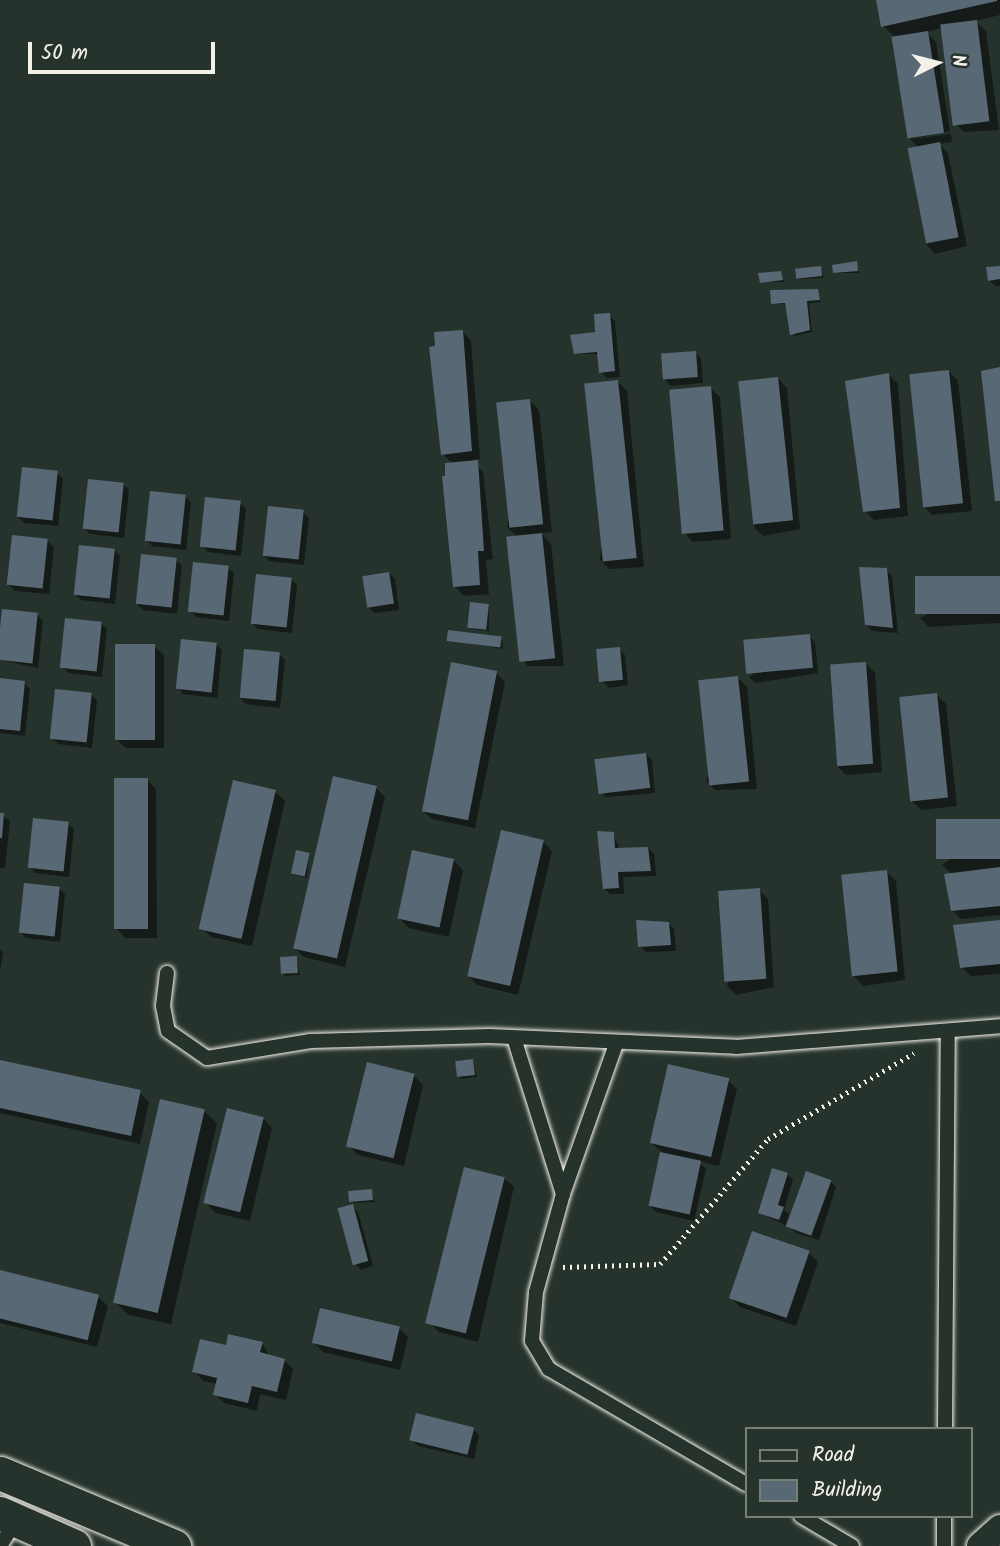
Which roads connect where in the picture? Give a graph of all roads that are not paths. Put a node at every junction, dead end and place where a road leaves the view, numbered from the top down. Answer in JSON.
{"nodes":[{"id":1,"x":167,"y":973,"type":"dead end"},
{"id":2,"x":1000,"y":1026,"type":"edge"},
{"id":3,"x":948,"y":1034,"type":"junction"},
{"id":4,"x":514,"y":1038,"type":"junction"},
{"id":5,"x":616,"y":1044,"type":"junction"},
{"id":6,"x":563,"y":1194,"type":"junction"},
{"id":7,"x":944,"y":1427,"type":"edge"},
{"id":8,"x":0,"y":1473,"type":"edge"},
{"id":9,"x":744,"y":1483,"type":"edge"},
{"id":10,"x":804,"y":1518,"type":"edge"},
{"id":11,"x":944,"y":1518,"type":"edge"},
{"id":12,"x":6,"y":1526,"type":"edge"},
{"id":13,"x":1000,"y":1528,"type":"edge"},
{"id":14,"x":74,"y":1546,"type":"edge"},
{"id":15,"x":174,"y":1546,"type":"edge"},
{"id":16,"x":852,"y":1546,"type":"edge"},
{"id":17,"x":944,"y":1546,"type":"edge"},
{"id":18,"x":981,"y":1546,"type":"edge"}],
"edges":[{"from":1,"to":4,"type":"lane"},
{"from":2,"to":3,"type":"lane"},
{"from":3,"to":5,"type":"lane"},
{"from":3,"to":7,"type":"lane"},
{"from":4,"to":5,"type":"lane"},
{"from":4,"to":6,"type":"lane"},
{"from":5,"to":6,"type":"lane"},
{"from":6,"to":9,"type":"lane"},
{"from":8,"to":15,"type":"street"},
{"from":10,"to":16,"type":"lane"},
{"from":11,"to":17,"type":"lane"},
{"from":12,"to":14,"type":"street"},
{"from":13,"to":18,"type":"street"}]}
